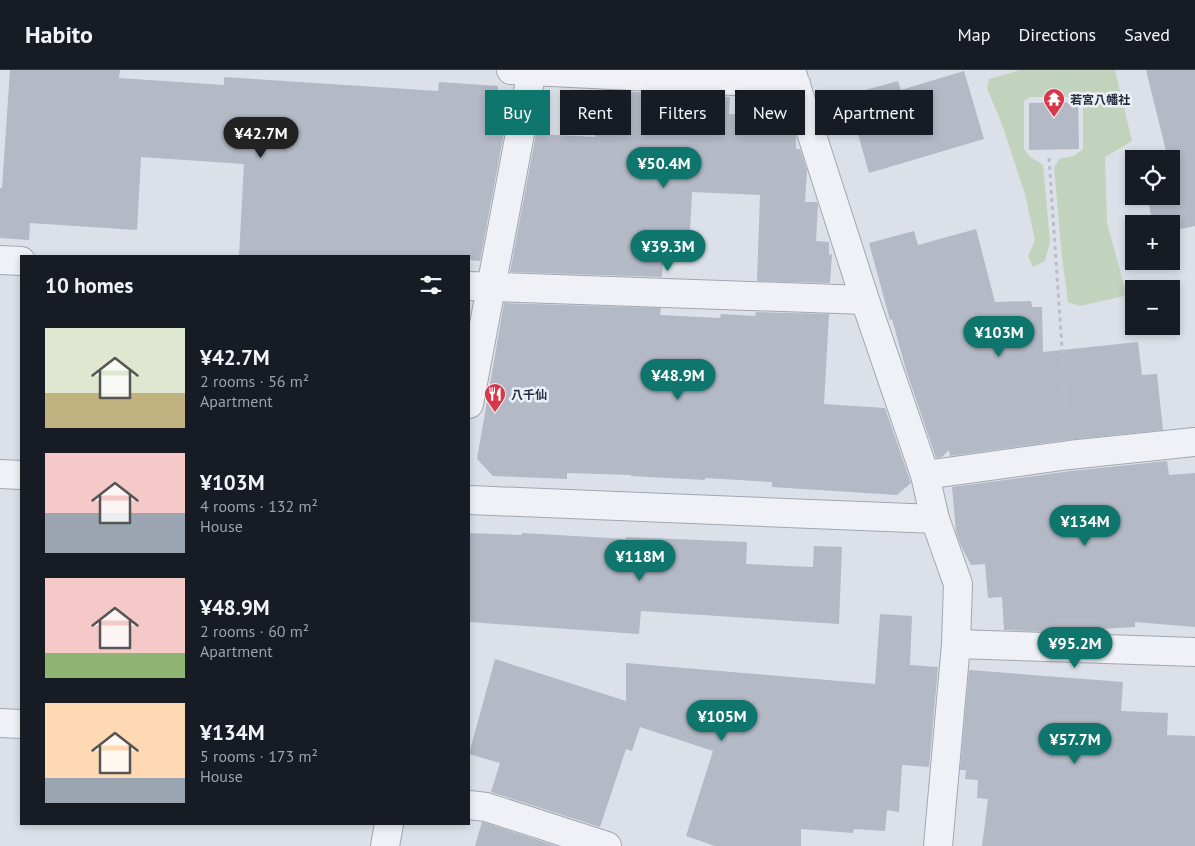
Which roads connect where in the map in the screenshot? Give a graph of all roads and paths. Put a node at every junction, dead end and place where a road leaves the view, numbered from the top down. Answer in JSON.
{"nodes":[{"id":1,"x":525,"y":70,"type":"edge"},
{"id":2,"x":794,"y":77,"type":"edge"},
{"id":3,"x":1049,"y":158,"type":"dead end"},
{"id":4,"x":0,"y":260,"type":"edge"},
{"id":5,"x":20,"y":262,"type":"edge"},
{"id":6,"x":480,"y":287,"type":"edge"},
{"id":7,"x":865,"y":300,"type":"junction"},
{"id":8,"x":470,"y":393,"type":"edge"},
{"id":9,"x":1195,"y":442,"type":"edge"},
{"id":10,"x":1069,"y":454,"type":"junction"},
{"id":11,"x":0,"y":474,"type":"edge"},
{"id":12,"x":20,"y":475,"type":"edge"},
{"id":13,"x":925,"y":475,"type":"junction"},
{"id":14,"x":470,"y":500,"type":"edge"},
{"id":15,"x":935,"y":519,"type":"junction"},
{"id":16,"x":956,"y":644,"type":"junction"},
{"id":17,"x":1195,"y":652,"type":"edge"},
{"id":18,"x":0,"y":723,"type":"edge"},
{"id":19,"x":20,"y":724,"type":"edge"},
{"id":20,"x":470,"y":804,"type":"edge"},
{"id":21,"x":389,"y":825,"type":"edge"},
{"id":22,"x":385,"y":846,"type":"edge"},
{"id":23,"x":607,"y":846,"type":"edge"},
{"id":24,"x":938,"y":846,"type":"edge"}],
"edges":[{"from":1,"to":2,"type":"street"},
{"from":1,"to":6,"type":"street"},
{"from":2,"to":7,"type":"street"},
{"from":3,"to":10,"type":"path"},
{"from":4,"to":5,"type":"street"},
{"from":6,"to":7,"type":"street"},
{"from":6,"to":8,"type":"street"},
{"from":7,"to":13,"type":"street"},
{"from":9,"to":10,"type":"street"},
{"from":10,"to":13,"type":"street"},
{"from":11,"to":12,"type":"street"},
{"from":13,"to":15,"type":"street"},
{"from":14,"to":15,"type":"street"},
{"from":15,"to":16,"type":"street"},
{"from":16,"to":17,"type":"street"},
{"from":16,"to":24,"type":"street"},
{"from":18,"to":19,"type":"street"},
{"from":20,"to":23,"type":"street"},
{"from":21,"to":22,"type":"street"}]}
